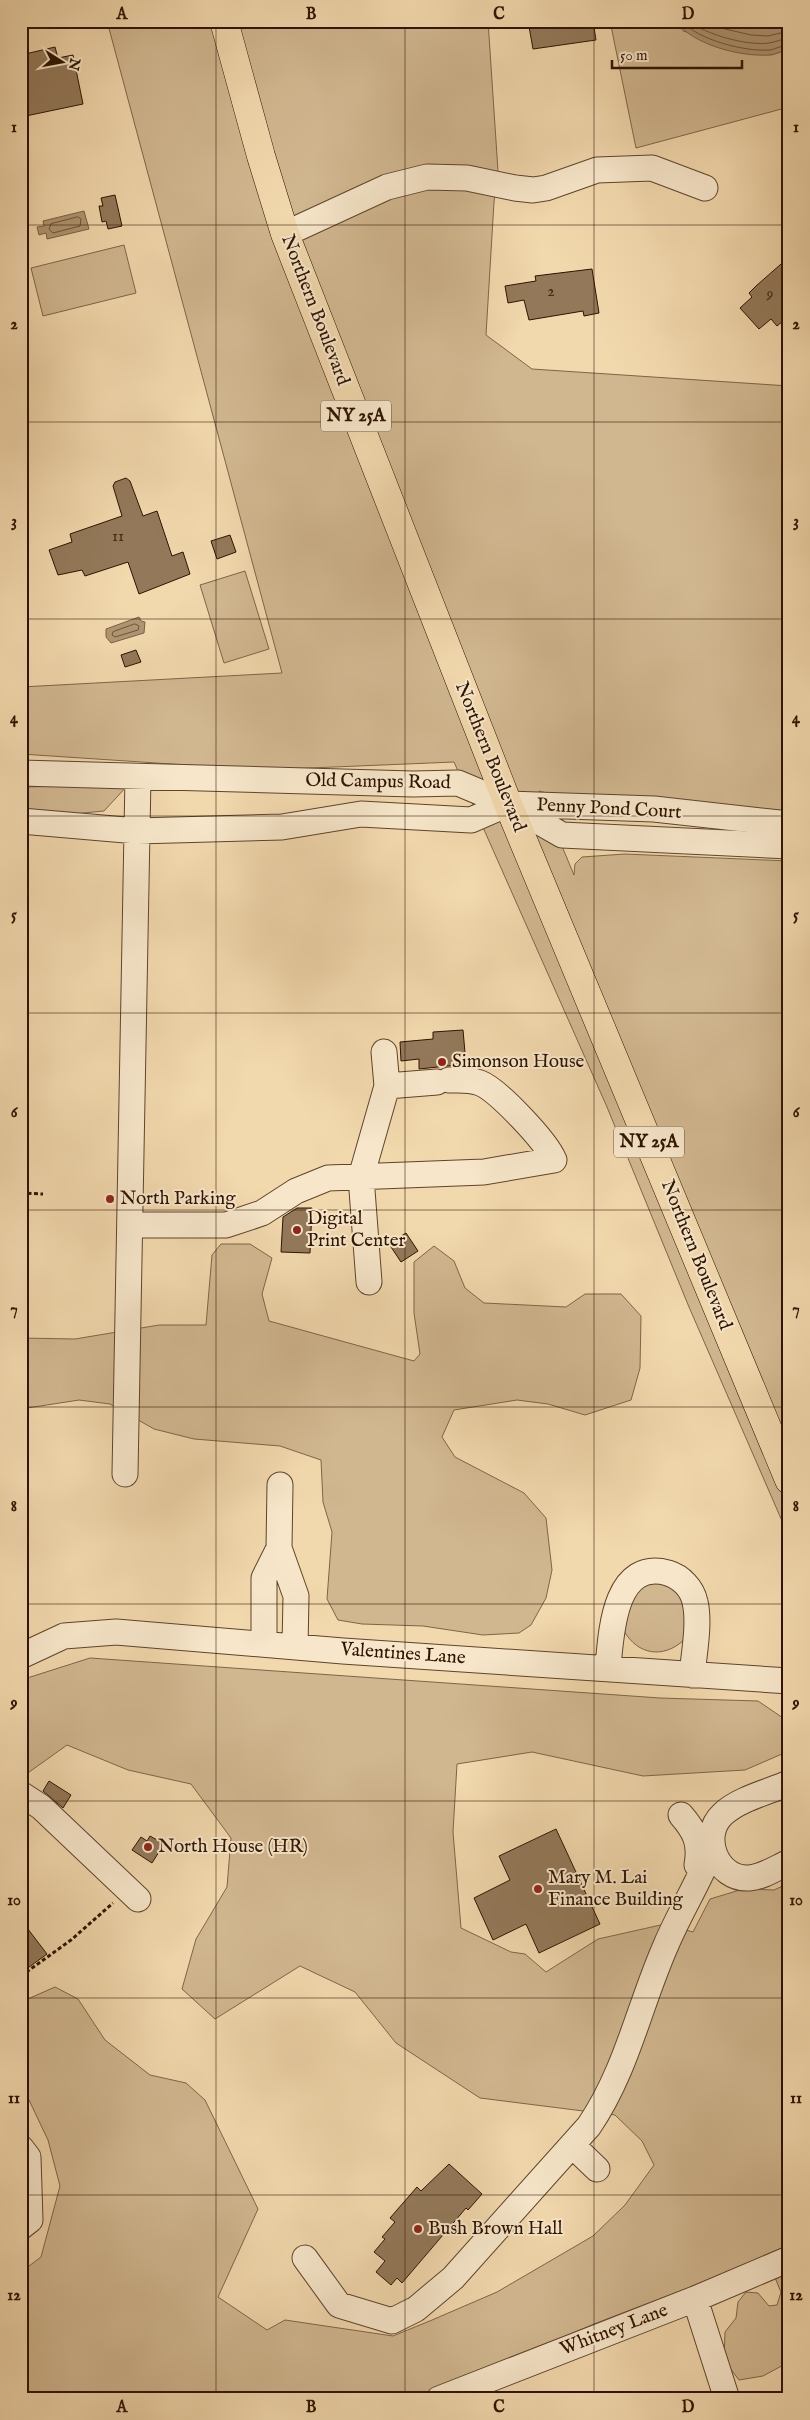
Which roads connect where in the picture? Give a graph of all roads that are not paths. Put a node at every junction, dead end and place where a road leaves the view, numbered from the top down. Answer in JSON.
{"nodes":[{"id":1,"x":224,"y":21,"type":"edge"},
{"id":2,"x":705,"y":188,"type":"dead end"},
{"id":3,"x":285,"y":234,"type":"junction"},
{"id":4,"x":21,"y":773,"type":"edge"},
{"id":5,"x":138,"y":777,"type":"junction"},
{"id":6,"x":508,"y":804,"type":"junction"},
{"id":7,"x":21,"y":821,"type":"edge"},
{"id":8,"x":789,"y":824,"type":"edge"},
{"id":9,"x":137,"y":831,"type":"junction"},
{"id":10,"x":789,"y":846,"type":"edge"},
{"id":11,"x":384,"y":1052,"type":"dead end"},
{"id":12,"x":387,"y":1086,"type":"junction"},
{"id":13,"x":361,"y":1177,"type":"junction"},
{"id":14,"x":130,"y":1225,"type":"junction"},
{"id":15,"x":369,"y":1282,"type":"dead end"},
{"id":16,"x":125,"y":1474,"type":"dead end"},
{"id":17,"x":789,"y":1480,"type":"edge"},
{"id":18,"x":280,"y":1485,"type":"dead end"},
{"id":19,"x":278,"y":1548,"type":"junction"},
{"id":20,"x":264,"y":1644,"type":"junction"},
{"id":21,"x":296,"y":1647,"type":"junction"},
{"id":22,"x":21,"y":1656,"type":"edge"},
{"id":23,"x":608,"y":1668,"type":"junction"},
{"id":24,"x":692,"y":1675,"type":"junction"},
{"id":25,"x":789,"y":1681,"type":"edge"},
{"id":26,"x":789,"y":1783,"type":"edge"},
{"id":27,"x":21,"y":1794,"type":"edge"},
{"id":28,"x":742,"y":1803,"type":"junction"},
{"id":29,"x":712,"y":1849,"type":"junction"},
{"id":30,"x":789,"y":1862,"type":"edge"},
{"id":31,"x":748,"y":1878,"type":"junction"},
{"id":32,"x":133,"y":1894,"type":"road end"},
{"id":33,"x":686,"y":1905,"type":"junction"},
{"id":34,"x":572,"y":2145,"type":"junction"},
{"id":35,"x":23,"y":2155,"type":"edge"},
{"id":36,"x":597,"y":2168,"type":"dead end"},
{"id":37,"x":21,"y":2228,"type":"edge"},
{"id":38,"x":305,"y":2258,"type":"dead end"},
{"id":39,"x":789,"y":2259,"type":"edge"},
{"id":40,"x":695,"y":2299,"type":"junction"},
{"id":41,"x":439,"y":2399,"type":"edge"},
{"id":42,"x":727,"y":2399,"type":"edge"}],
"edges":[{"from":1,"to":3,"type":"main road","name":"Northern Boulevard","number":"NY 25A"},
{"from":2,"to":3,"type":"street"},
{"from":3,"to":6,"type":"main road","name":"Northern Boulevard","number":"NY 25A"},
{"from":4,"to":5,"type":"street","name":"Old Campus Road"},
{"from":5,"to":6,"type":"street","name":"Old Campus Road"},
{"from":5,"to":9,"type":"street"},
{"from":6,"to":8,"type":"street","name":"Penny Pond Court"},
{"from":6,"to":9,"type":"street","name":"Old Campus Road"},
{"from":6,"to":10,"type":"street","name":"Penny Pond Court"},
{"from":6,"to":17,"type":"main road","name":"Northern Boulevard","number":"NY 25A"},
{"from":7,"to":9,"type":"street","name":"Old Campus Road"},
{"from":9,"to":14,"type":"street"},
{"from":11,"to":12,"type":"street"},
{"from":12,"to":13,"type":"street"},
{"from":12,"to":13,"type":"street"},
{"from":13,"to":14,"type":"street"},
{"from":13,"to":15,"type":"street"},
{"from":14,"to":16,"type":"street"},
{"from":18,"to":19,"type":"street"},
{"from":19,"to":20,"type":"street"},
{"from":19,"to":21,"type":"street"},
{"from":20,"to":21,"type":"street","name":"Valentines Lane"},
{"from":20,"to":22,"type":"street","name":"Valentines Lane"},
{"from":21,"to":23,"type":"street","name":"Valentines Lane"},
{"from":23,"to":24,"type":"street","name":"Valentines Lane"},
{"from":23,"to":24,"type":"street"},
{"from":24,"to":25,"type":"street","name":"Valentines Lane"},
{"from":26,"to":28,"type":"street"},
{"from":27,"to":32,"type":"street"},
{"from":28,"to":29,"type":"street"},
{"from":28,"to":33,"type":"street"},
{"from":29,"to":31,"type":"street"},
{"from":29,"to":33,"type":"street"},
{"from":30,"to":31,"type":"street"},
{"from":31,"to":33,"type":"street"},
{"from":33,"to":34,"type":"street"},
{"from":34,"to":36,"type":"street"},
{"from":34,"to":38,"type":"street"},
{"from":35,"to":37,"type":"street"},
{"from":39,"to":40,"type":"street","name":"Whitney Lane"},
{"from":40,"to":41,"type":"street","name":"Whitney Lane"},
{"from":40,"to":42,"type":"street"}]}
